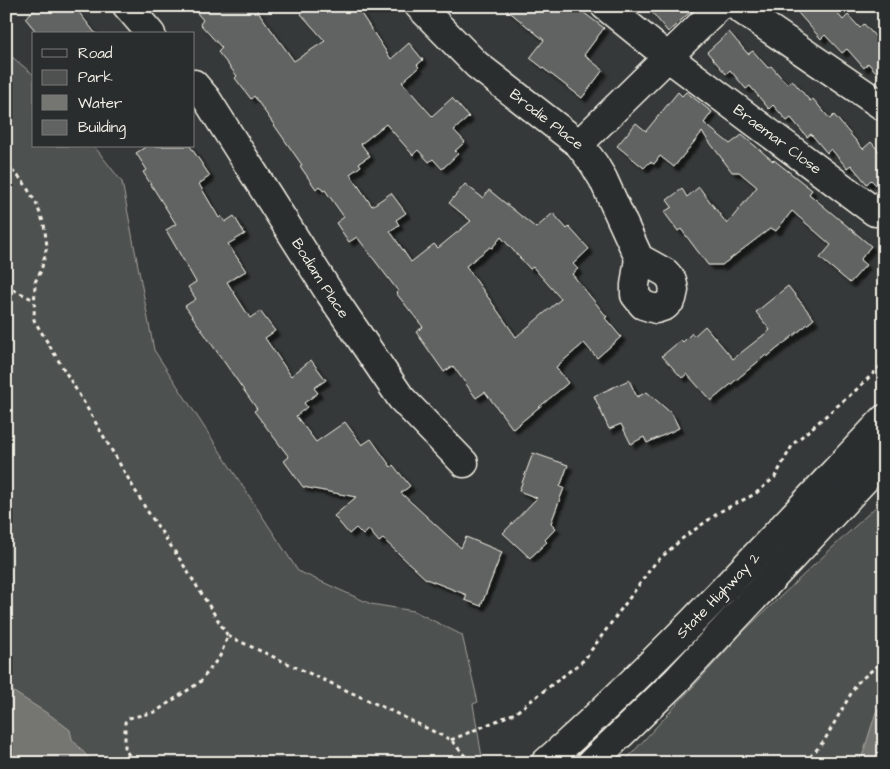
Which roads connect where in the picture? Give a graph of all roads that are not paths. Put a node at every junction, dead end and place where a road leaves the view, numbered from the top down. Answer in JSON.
{"nodes":[{"id":1,"x":127,"y":6,"type":"edge"},
{"id":2,"x":419,"y":6,"type":"edge"},
{"id":3,"x":605,"y":6,"type":"edge"},
{"id":4,"x":720,"y":6,"type":"edge"},
{"id":5,"x":736,"y":6,"type":"edge"},
{"id":6,"x":149,"y":32,"type":"edge"},
{"id":7,"x":669,"y":58,"type":"junction"},
{"id":8,"x":195,"y":85,"type":"edge"},
{"id":9,"x":884,"y":107,"type":"edge"},
{"id":10,"x":579,"y":144,"type":"junction"},
{"id":11,"x":884,"y":204,"type":"edge"},
{"id":12,"x":639,"y":258,"type":"dead end"},
{"id":13,"x":884,"y":419,"type":"edge"},
{"id":14,"x":884,"y":459,"type":"edge"},
{"id":15,"x":464,"y":463,"type":"dead end"},
{"id":16,"x":545,"y":763,"type":"edge"},
{"id":17,"x":591,"y":763,"type":"edge"}],
"edges":[{"from":1,"to":6,"type":"main road"},
{"from":2,"to":10,"type":"main road","name":"Brodie Place"},
{"from":3,"to":7,"type":"main road","name":"Braemar Close"},
{"from":4,"to":7,"type":"main road"},
{"from":5,"to":9,"type":"main road"},
{"from":7,"to":10,"type":"main road"},
{"from":7,"to":11,"type":"main road","name":"Braemar Close"},
{"from":8,"to":15,"type":"main road","name":"Bodiam Place"},
{"from":10,"to":12,"type":"main road","name":"Brodie Place"},
{"from":13,"to":16,"type":"main road","name":"State Highway 2"},
{"from":14,"to":17,"type":"main road","name":"State Highway 2"}]}
